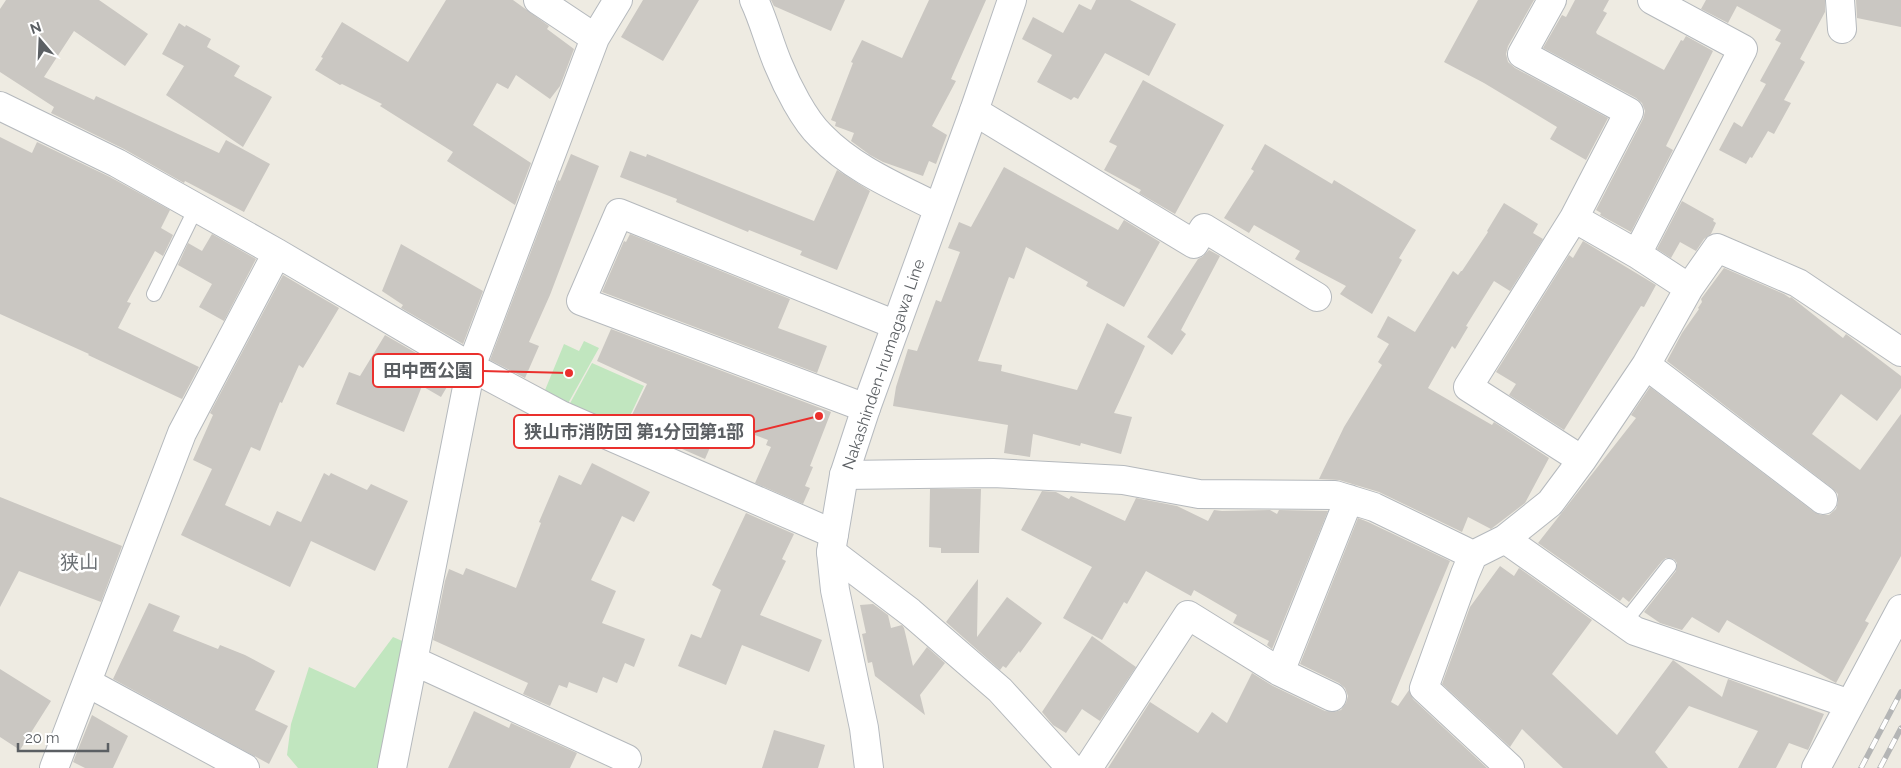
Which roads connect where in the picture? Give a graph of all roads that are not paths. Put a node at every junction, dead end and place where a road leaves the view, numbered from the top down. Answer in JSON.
{"nodes":[{"id":1,"x":538,"y":0,"type":"edge"},
{"id":2,"x":618,"y":0,"type":"edge"},
{"id":3,"x":754,"y":0,"type":"edge"},
{"id":4,"x":1012,"y":0,"type":"edge"},
{"id":5,"x":1552,"y":0,"type":"edge"},
{"id":6,"x":1652,"y":0,"type":"edge"},
{"id":7,"x":1840,"y":0,"type":"edge"},
{"id":8,"x":1842,"y":29,"type":"dead end"},
{"id":9,"x":595,"y":38,"type":"junction"},
{"id":10,"x":0,"y":106,"type":"edge"},
{"id":11,"x":974,"y":112,"type":"junction"},
{"id":12,"x":196,"y":208,"type":"junction"},
{"id":13,"x":938,"y":208,"type":"junction"},
{"id":14,"x":1574,"y":218,"type":"junction"},
{"id":15,"x":277,"y":254,"type":"junction"},
{"id":16,"x":1637,"y":254,"type":"junction"},
{"id":17,"x":1689,"y":288,"type":"junction"},
{"id":18,"x":154,"y":294,"type":"dead end"},
{"id":19,"x":1317,"y":297,"type":"dead end"},
{"id":20,"x":896,"y":325,"type":"junction"},
{"id":21,"x":1901,"y":352,"type":"edge"},
{"id":22,"x":1646,"y":365,"type":"junction"},
{"id":23,"x":471,"y":367,"type":"junction"},
{"id":24,"x":866,"y":408,"type":"junction"},
{"id":25,"x":1582,"y":460,"type":"junction"},
{"id":26,"x":844,"y":475,"type":"junction"},
{"id":27,"x":1350,"y":499,"type":"junction"},
{"id":28,"x":1823,"y":500,"type":"dead end"},
{"id":29,"x":1506,"y":539,"type":"junction"},
{"id":30,"x":833,"y":543,"type":"junction"},
{"id":31,"x":1474,"y":555,"type":"junction"},
{"id":32,"x":1669,"y":566,"type":"dead end"},
{"id":33,"x":1901,"y":609,"type":"edge"},
{"id":34,"x":1624,"y":623,"type":"junction"},
{"id":35,"x":414,"y":661,"type":"junction"},
{"id":36,"x":1280,"y":672,"type":"junction"},
{"id":37,"x":88,"y":683,"type":"junction"},
{"id":38,"x":1332,"y":697,"type":"dead end"},
{"id":39,"x":1850,"y":704,"type":"junction"},
{"id":40,"x":627,"y":759,"type":"dead end"},
{"id":41,"x":54,"y":768,"type":"edge"},
{"id":42,"x":245,"y":768,"type":"edge"},
{"id":43,"x":392,"y":768,"type":"edge"},
{"id":44,"x":869,"y":768,"type":"edge"},
{"id":45,"x":1072,"y":768,"type":"edge"},
{"id":46,"x":1088,"y":768,"type":"edge"},
{"id":47,"x":1510,"y":768,"type":"edge"},
{"id":48,"x":1816,"y":768,"type":"edge"}],
"edges":[{"from":1,"to":9,"type":"street"},
{"from":2,"to":9,"type":"street"},
{"from":3,"to":13,"type":"street"},
{"from":4,"to":11,"type":"street","name":"Nakashinden-Irumagawa Line"},
{"from":5,"to":14,"type":"street"},
{"from":6,"to":16,"type":"street"},
{"from":7,"to":8,"type":"street"},
{"from":9,"to":23,"type":"street"},
{"from":10,"to":12,"type":"street"},
{"from":11,"to":13,"type":"street","name":"Nakashinden-Irumagawa Line"},
{"from":11,"to":19,"type":"street"},
{"from":12,"to":15,"type":"street"},
{"from":12,"to":18,"type":"lane"},
{"from":13,"to":20,"type":"street","name":"Nakashinden-Irumagawa Line"},
{"from":14,"to":16,"type":"street"},
{"from":14,"to":25,"type":"street"},
{"from":15,"to":23,"type":"street"},
{"from":15,"to":37,"type":"street"},
{"from":16,"to":17,"type":"street"},
{"from":17,"to":21,"type":"street"},
{"from":17,"to":22,"type":"street"},
{"from":20,"to":24,"type":"street","name":"Nakashinden-Irumagawa Line"},
{"from":20,"to":24,"type":"street"},
{"from":22,"to":25,"type":"street"},
{"from":22,"to":28,"type":"street"},
{"from":23,"to":30,"type":"street"},
{"from":23,"to":35,"type":"street"},
{"from":24,"to":26,"type":"street","name":"Nakashinden-Irumagawa Line"},
{"from":25,"to":29,"type":"street"},
{"from":26,"to":27,"type":"street"},
{"from":26,"to":30,"type":"street","name":"Nakashinden-Irumagawa Line"},
{"from":27,"to":31,"type":"street"},
{"from":27,"to":36,"type":"street"},
{"from":29,"to":31,"type":"street"},
{"from":29,"to":34,"type":"street"},
{"from":30,"to":44,"type":"street","name":"Nakashinden-Irumagawa Line"},
{"from":30,"to":45,"type":"street"},
{"from":31,"to":47,"type":"street"},
{"from":32,"to":34,"type":"lane"},
{"from":33,"to":39,"type":"street"},
{"from":34,"to":39,"type":"street"},
{"from":35,"to":40,"type":"street"},
{"from":35,"to":43,"type":"street"},
{"from":36,"to":38,"type":"street"},
{"from":36,"to":46,"type":"street"},
{"from":37,"to":41,"type":"street"},
{"from":37,"to":42,"type":"street"},
{"from":39,"to":48,"type":"street"}]}
